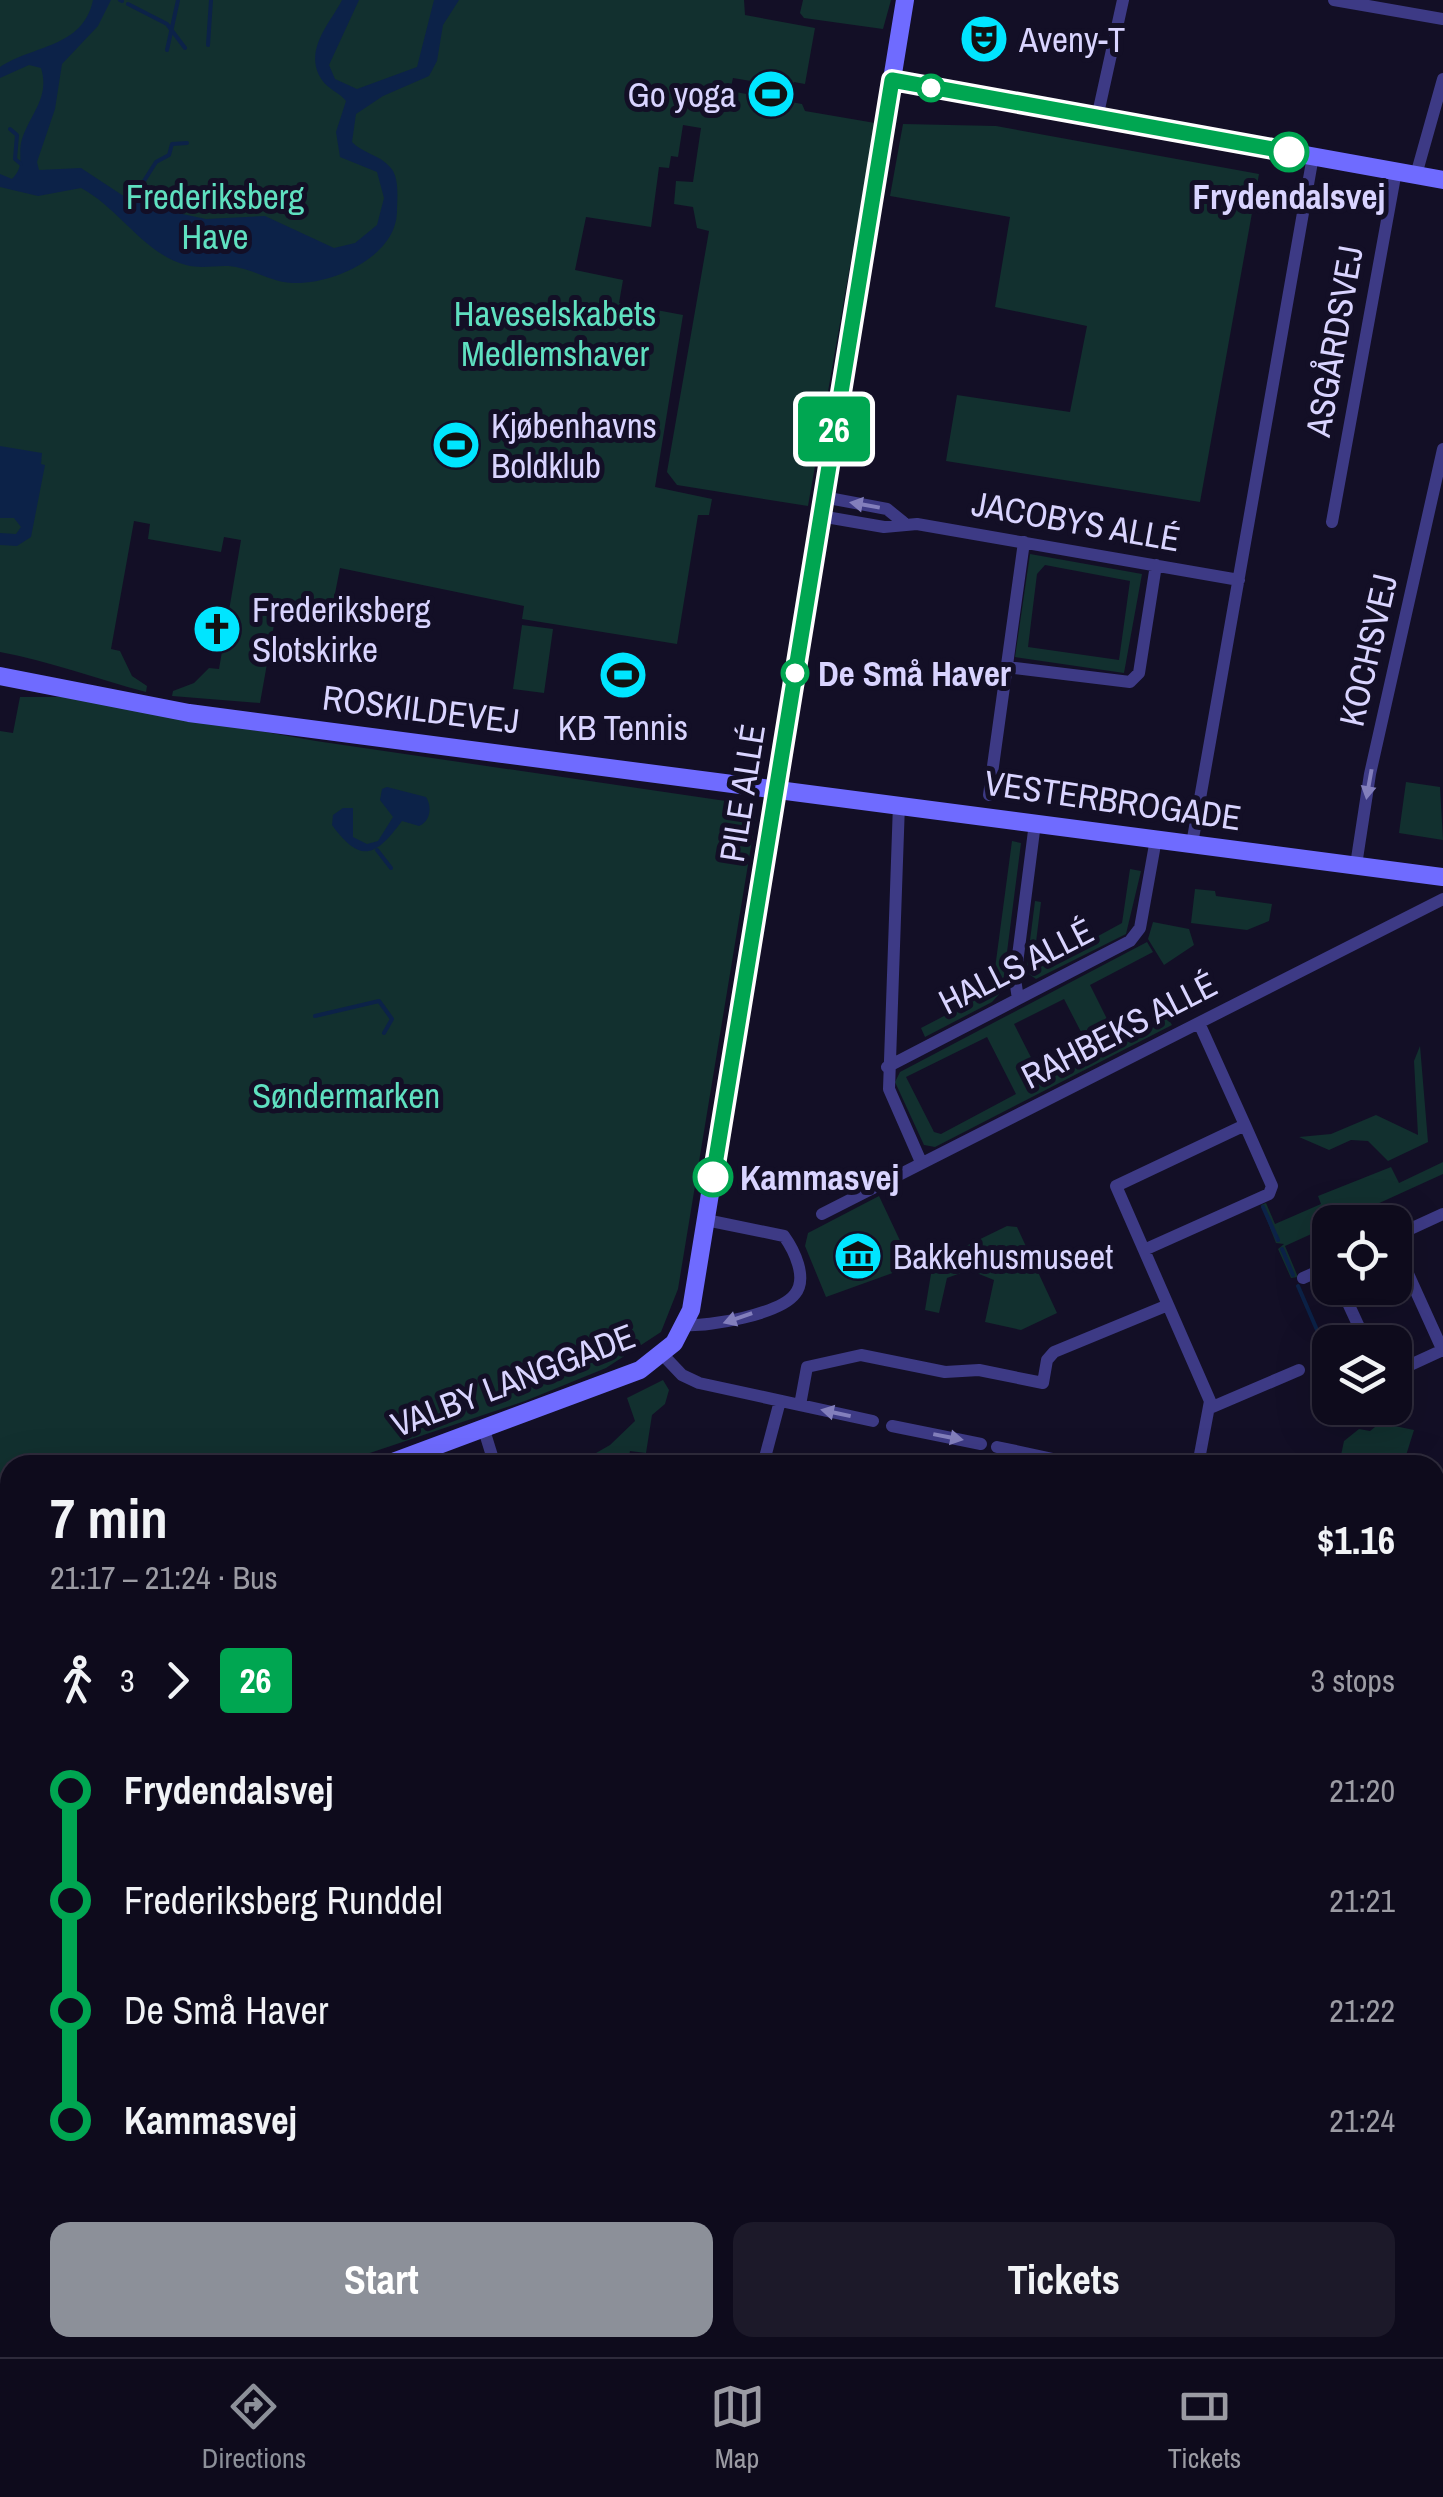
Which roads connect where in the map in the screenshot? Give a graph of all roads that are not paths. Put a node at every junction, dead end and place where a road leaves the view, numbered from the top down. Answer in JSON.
{"nodes":[{"id":1,"x":904,"y":0,"type":"edge"},
{"id":2,"x":1123,"y":0,"type":"edge"},
{"id":3,"x":1334,"y":0,"type":"edge"},
{"id":4,"x":1443,"y":20,"type":"edge"},
{"id":5,"x":1443,"y":79,"type":"edge"},
{"id":6,"x":892,"y":80,"type":"junction"},
{"id":7,"x":1096,"y":118,"type":"junction"},
{"id":8,"x":1313,"y":156,"type":"junction"},
{"id":9,"x":1396,"y":171,"type":"junction"},
{"id":10,"x":1416,"y":175,"type":"junction"},
{"id":11,"x":1443,"y":180,"type":"edge"},
{"id":12,"x":1443,"y":450,"type":"edge"},
{"id":13,"x":823,"y":497,"type":"junction"},
{"id":14,"x":820,"y":516,"type":"junction"},
{"id":15,"x":903,"y":522,"type":"junction"},
{"id":16,"x":1332,"y":522,"type":"dead end"},
{"id":17,"x":1024,"y":542,"type":"junction"},
{"id":18,"x":1156,"y":565,"type":"junction"},
{"id":19,"x":1240,"y":580,"type":"junction"},
{"id":20,"x":1007,"y":667,"type":"junction"},
{"id":21,"x":0,"y":676,"type":"edge"},
{"id":22,"x":775,"y":788,"type":"junction"},
{"id":23,"x":990,"y":795,"type":"dead end"},
{"id":24,"x":899,"y":804,"type":"junction"},
{"id":25,"x":1035,"y":823,"type":"junction"},
{"id":26,"x":1156,"y":839,"type":"junction"},
{"id":27,"x":1192,"y":844,"type":"junction"},
{"id":28,"x":1356,"y":865,"type":"junction"},
{"id":29,"x":1443,"y":877,"type":"edge"},
{"id":30,"x":1443,"y":899,"type":"edge"},
{"id":31,"x":1018,"y":999,"type":"junction"},
{"id":32,"x":1199,"y":1022,"type":"junction"},
{"id":33,"x":887,"y":1067,"type":"junction"},
{"id":34,"x":1244,"y":1125,"type":"junction"},
{"id":35,"x":921,"y":1162,"type":"junction"},
{"id":36,"x":822,"y":1214,"type":"dead end"},
{"id":37,"x":1443,"y":1214,"type":"edge"},
{"id":38,"x":706,"y":1220,"type":"junction"},
{"id":39,"x":1412,"y":1228,"type":"edge"},
{"id":40,"x":1144,"y":1250,"type":"junction"},
{"id":41,"x":1312,"y":1274,"type":"edge"},
{"id":42,"x":1303,"y":1278,"type":"dead end"},
{"id":43,"x":1412,"y":1283,"type":"edge"},
{"id":44,"x":1168,"y":1305,"type":"junction"},
{"id":45,"x":685,"y":1325,"type":"junction"},
{"id":46,"x":1443,"y":1350,"type":"edge"},
{"id":47,"x":664,"y":1355,"type":"junction"},
{"id":48,"x":1412,"y":1364,"type":"edge"},
{"id":49,"x":1300,"y":1370,"type":"dead end"},
{"id":50,"x":780,"y":1401,"type":"junction"},
{"id":51,"x":800,"y":1406,"type":"junction"},
{"id":52,"x":1210,"y":1408,"type":"junction"},
{"id":53,"x":873,"y":1421,"type":"dead end"},
{"id":54,"x":892,"y":1426,"type":"dead end"},
{"id":55,"x":484,"y":1430,"type":"junction"},
{"id":56,"x":982,"y":1444,"type":"dead end"},
{"id":57,"x":997,"y":1447,"type":"dead end"},
{"id":58,"x":413,"y":1455,"type":"edge"},
{"id":59,"x":491,"y":1455,"type":"edge"},
{"id":60,"x":766,"y":1455,"type":"edge"},
{"id":61,"x":1016,"y":1455,"type":"edge"},
{"id":62,"x":1200,"y":1455,"type":"edge"}],
"edges":[{"from":1,"to":6,"type":"street","name":"PILE ALLÉ"},
{"from":2,"to":7,"type":"street"},
{"from":3,"to":4,"type":"street"},
{"from":5,"to":10,"type":"street"},
{"from":6,"to":7,"type":"street"},
{"from":6,"to":13,"type":"street","name":"PILE ALLÉ"},
{"from":7,"to":8,"type":"street"},
{"from":8,"to":9,"type":"street"},
{"from":8,"to":19,"type":"street"},
{"from":9,"to":10,"type":"street"},
{"from":9,"to":16,"type":"street","name":"ASGÅRDSVEJ"},
{"from":10,"to":11,"type":"street"},
{"from":12,"to":28,"type":"street","name":"KOCHSVEJ","one_way":true},
{"from":13,"to":14,"type":"street","name":"PILE ALLÉ"},
{"from":15,"to":13,"type":"street","name":"JACOBYS ALLÉ","one_way":true},
{"from":14,"to":15,"type":"street","name":"JACOBYS ALLÉ"},
{"from":14,"to":22,"type":"street","name":"PILE ALLÉ"},
{"from":15,"to":17,"type":"street","name":"JACOBYS ALLÉ"},
{"from":17,"to":18,"type":"street","name":"JACOBYS ALLÉ"},
{"from":17,"to":20,"type":"street"},
{"from":18,"to":19,"type":"street","name":"JACOBYS ALLÉ"},
{"from":18,"to":20,"type":"street"},
{"from":19,"to":27,"type":"street"},
{"from":20,"to":23,"type":"street"},
{"from":21,"to":22,"type":"street","name":"ROSKILDEVEJ"},
{"from":22,"to":24,"type":"street","name":"VESTERBROGADE"},
{"from":22,"to":38,"type":"street","name":"PILE ALLÉ"},
{"from":24,"to":25,"type":"street","name":"VESTERBROGADE"},
{"from":24,"to":33,"type":"street"},
{"from":25,"to":26,"type":"street","name":"VESTERBROGADE"},
{"from":25,"to":31,"type":"street"},
{"from":26,"to":27,"type":"street","name":"VESTERBROGADE"},
{"from":26,"to":31,"type":"street","name":"HALLS ALLÉ"},
{"from":27,"to":28,"type":"street","name":"VESTERBROGADE"},
{"from":28,"to":29,"type":"street","name":"VESTERBROGADE"},
{"from":30,"to":32,"type":"street","name":"RAHBEKS ALLÉ"},
{"from":31,"to":33,"type":"street","name":"HALLS ALLÉ"},
{"from":32,"to":34,"type":"street"},
{"from":32,"to":35,"type":"street","name":"RAHBEKS ALLÉ"},
{"from":33,"to":35,"type":"street"},
{"from":34,"to":40,"type":"street"},
{"from":34,"to":40,"type":"street"},
{"from":35,"to":36,"type":"street","name":"RAHBEKS ALLÉ"},
{"from":37,"to":39,"type":"street"},
{"from":38,"to":45,"type":"street","name":"PILE ALLÉ"},
{"from":38,"to":45,"type":"street","one_way":true},
{"from":40,"to":44,"type":"street"},
{"from":41,"to":42,"type":"street"},
{"from":43,"to":46,"type":"street"},
{"from":44,"to":51,"type":"street"},
{"from":44,"to":52,"type":"street"},
{"from":45,"to":47,"type":"street","name":"PILE ALLÉ"},
{"from":46,"to":48,"type":"street"},
{"from":47,"to":50,"type":"street"},
{"from":47,"to":55,"type":"street","name":"VALBY LANGGADE"},
{"from":49,"to":52,"type":"street"},
{"from":50,"to":51,"type":"street"},
{"from":50,"to":60,"type":"street"},
{"from":53,"to":51,"type":"street","one_way":true},
{"from":52,"to":62,"type":"street"},
{"from":54,"to":56,"type":"street","one_way":true},
{"from":55,"to":58,"type":"street","name":"VALBY LANGGADE"},
{"from":55,"to":59,"type":"street"},
{"from":57,"to":61,"type":"street"}]}
